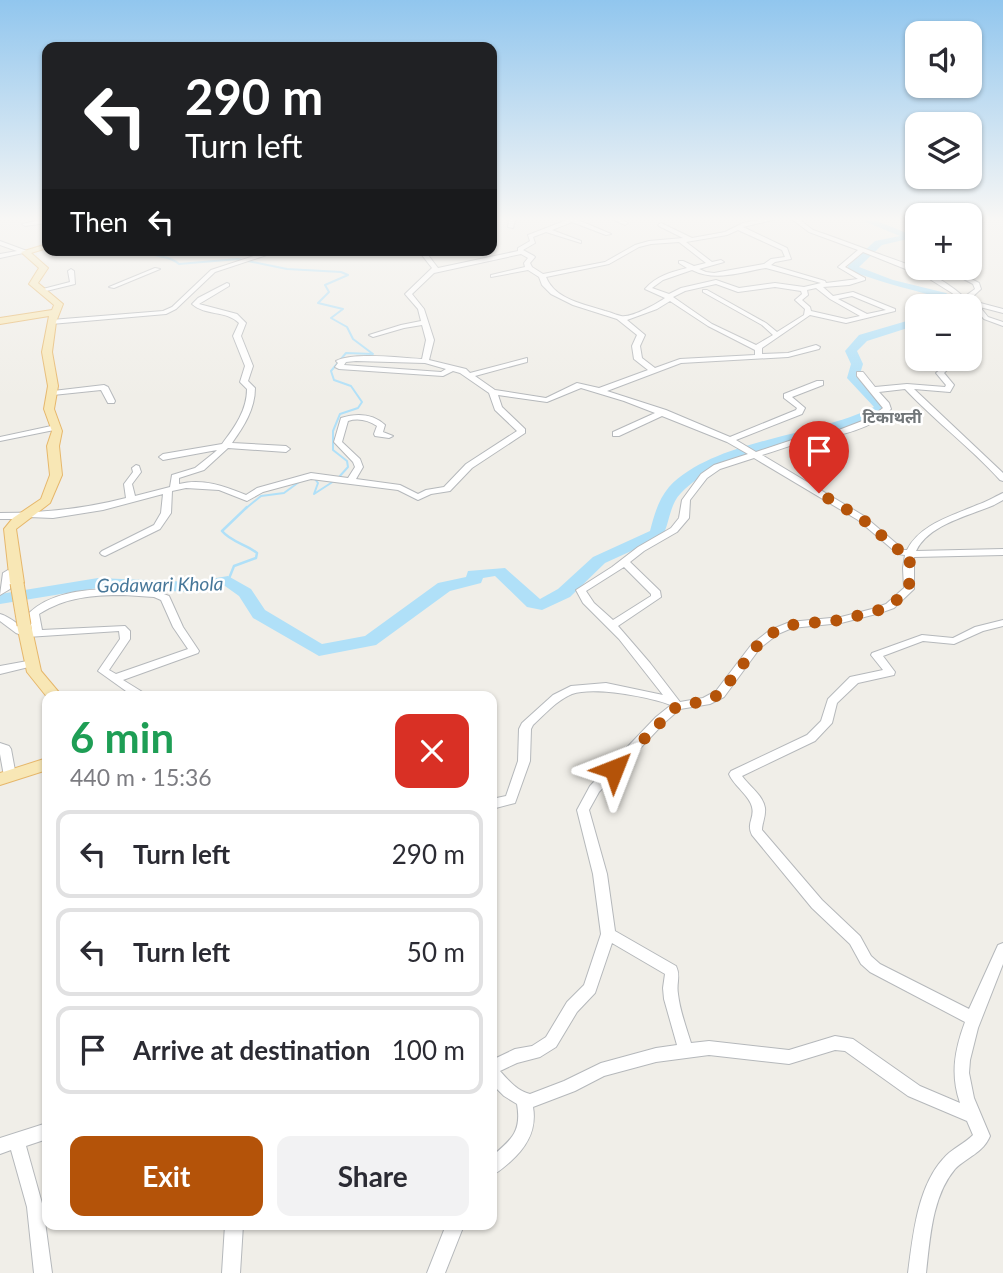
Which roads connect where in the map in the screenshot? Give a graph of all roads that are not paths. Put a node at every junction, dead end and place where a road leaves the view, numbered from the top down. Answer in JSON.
{"nodes":[{"id":1,"x":35,"y":279,"type":"edge"},
{"id":2,"x":72,"y":279,"type":"edge"},
{"id":3,"x":131,"y":279,"type":"edge"},
{"id":4,"x":202,"y":279,"type":"edge"},
{"id":5,"x":424,"y":279,"type":"edge"},
{"id":6,"x":543,"y":279,"type":"edge"},
{"id":7,"x":660,"y":279,"type":"edge"},
{"id":8,"x":807,"y":279,"type":"edge"},
{"id":9,"x":862,"y":279,"type":"edge"},
{"id":10,"x":933,"y":279,"type":"edge"},
{"id":11,"x":970,"y":280,"type":"edge"},
{"id":12,"x":821,"y":284,"type":"junction"},
{"id":13,"x":227,"y":285,"type":"dead end"},
{"id":14,"x":112,"y":287,"type":"dead end"},
{"id":15,"x":804,"y":289,"type":"junction"},
{"id":16,"x":42,"y":290,"type":"junction"},
{"id":17,"x":705,"y":291,"type":"dead end"},
{"id":18,"x":958,"y":294,"type":"edge"},
{"id":19,"x":972,"y":294,"type":"edge"},
{"id":20,"x":184,"y":296,"type":"junction"},
{"id":21,"x":668,"y":298,"type":"junction"},
{"id":22,"x":832,"y":298,"type":"junction"},
{"id":23,"x":200,"y":299,"type":"junction"},
{"id":24,"x":982,"y":306,"type":"edge"},
{"id":25,"x":1003,"y":311,"type":"edge"},
{"id":26,"x":808,"y":313,"type":"junction"},
{"id":27,"x":982,"y":314,"type":"edge"},
{"id":28,"x":53,"y":316,"type":"junction"},
{"id":29,"x":866,"y":316,"type":"junction"},
{"id":30,"x":623,"y":319,"type":"junction"},
{"id":31,"x":0,"y":321,"type":"edge"},
{"id":32,"x":425,"y":323,"type":"junction"},
{"id":33,"x":1003,"y":324,"type":"edge"},
{"id":34,"x":776,"y":334,"type":"junction"},
{"id":35,"x":373,"y":335,"type":"dead end"},
{"id":36,"x":816,"y":348,"type":"dead end"},
{"id":37,"x":757,"y":353,"type":"junction"},
{"id":38,"x":524,"y":360,"type":"dead end"},
{"id":39,"x":425,"y":361,"type":"junction"},
{"id":40,"x":452,"y":368,"type":"junction"},
{"id":41,"x":653,"y":370,"type":"junction"},
{"id":42,"x":942,"y":371,"type":"edge"},
{"id":43,"x":860,"y":374,"type":"dead end"},
{"id":44,"x":471,"y":376,"type":"junction"},
{"id":45,"x":820,"y":383,"type":"dead end"},
{"id":46,"x":907,"y":386,"type":"junction"},
{"id":47,"x":601,"y":390,"type":"junction"},
{"id":48,"x":872,"y":390,"type":"junction"},
{"id":49,"x":493,"y":392,"type":"junction"},
{"id":50,"x":51,"y":396,"type":"junction"},
{"id":51,"x":111,"y":401,"type":"dead end"},
{"id":52,"x":663,"y":412,"type":"junction"},
{"id":53,"x":56,"y":427,"type":"junction"},
{"id":54,"x":616,"y":434,"type":"dead end"},
{"id":55,"x":389,"y":436,"type":"dead end"},
{"id":56,"x":0,"y":439,"type":"edge"},
{"id":57,"x":732,"y":441,"type":"junction"},
{"id":58,"x":229,"y":445,"type":"junction"},
{"id":59,"x":286,"y":449,"type":"dead end"},
{"id":60,"x":755,"y":455,"type":"junction"},
{"id":61,"x":163,"y":457,"type":"dead end"},
{"id":62,"x":136,"y":468,"type":"dead end"},
{"id":63,"x":1003,"y":478,"type":"edge"},
{"id":64,"x":348,"y":481,"type":"junction"},
{"id":65,"x":171,"y":489,"type":"junction"},
{"id":66,"x":1003,"y":496,"type":"edge"},
{"id":67,"x":131,"y":499,"type":"junction"},
{"id":68,"x":27,"y":515,"type":"junction"},
{"id":69,"x":0,"y":516,"type":"edge"},
{"id":70,"x":1003,"y":552,"type":"edge"},
{"id":71,"x":105,"y":553,"type":"dead end"},
{"id":72,"x":910,"y":554,"type":"junction"},
{"id":73,"x":624,"y":562,"type":"junction"},
{"id":74,"x":10,"y":576,"type":"edge"},
{"id":75,"x":0,"y":592,"type":"edge"},
{"id":76,"x":4,"y":618,"type":"edge"},
{"id":77,"x":1003,"y":623,"type":"edge"},
{"id":78,"x":612,"y":625,"type":"junction"},
{"id":79,"x":30,"y":626,"type":"junction"},
{"id":80,"x":33,"y":663,"type":"junction"},
{"id":81,"x":0,"y":670,"type":"edge"},
{"id":82,"x":114,"y":679,"type":"junction"},
{"id":83,"x":51,"y":691,"type":"edge"},
{"id":84,"x":132,"y":691,"type":"edge"},
{"id":85,"x":675,"y":703,"type":"junction"},
{"id":86,"x":0,"y":747,"type":"edge"},
{"id":87,"x":42,"y":766,"type":"edge"},
{"id":88,"x":5,"y":778,"type":"edge"},
{"id":89,"x":497,"y":803,"type":"edge"},
{"id":90,"x":608,"y":934,"type":"junction"},
{"id":91,"x":1003,"y":948,"type":"edge"},
{"id":92,"x":974,"y":1019,"type":"junction"},
{"id":93,"x":686,"y":1051,"type":"junction"},
{"id":94,"x":497,"y":1065,"type":"edge"},
{"id":95,"x":497,"y":1078,"type":"edge"},
{"id":96,"x":524,"y":1101,"type":"junction"},
{"id":97,"x":973,"y":1116,"type":"junction"},
{"id":98,"x":42,"y":1132,"type":"edge"},
{"id":99,"x":8,"y":1143,"type":"edge"},
{"id":100,"x":497,"y":1163,"type":"edge"},
{"id":101,"x":234,"y":1230,"type":"edge"},
{"id":102,"x":452,"y":1230,"type":"edge"},
{"id":103,"x":43,"y":1273,"type":"edge"},
{"id":104,"x":231,"y":1273,"type":"edge"},
{"id":105,"x":436,"y":1273,"type":"edge"},
{"id":106,"x":917,"y":1273,"type":"edge"}],
"edges":[{"from":1,"to":16,"type":"main road"},
{"from":2,"to":16,"type":"street"},
{"from":3,"to":14,"type":"street"},
{"from":4,"to":20,"type":"street"},
{"from":5,"to":32,"type":"street"},
{"from":6,"to":30,"type":"street"},
{"from":7,"to":21,"type":"street"},
{"from":8,"to":12,"type":"street"},
{"from":9,"to":12,"type":"street"},
{"from":10,"to":18,"type":"street"},
{"from":11,"to":19,"type":"street"},
{"from":12,"to":15,"type":"street"},
{"from":12,"to":22,"type":"street"},
{"from":13,"to":23,"type":"street"},
{"from":15,"to":21,"type":"street"},
{"from":15,"to":26,"type":"street"},
{"from":16,"to":28,"type":"main road"},
{"from":17,"to":34,"type":"street"},
{"from":20,"to":23,"type":"street"},
{"from":20,"to":28,"type":"street"},
{"from":21,"to":30,"type":"street"},
{"from":21,"to":37,"type":"street"},
{"from":22,"to":29,"type":"street"},
{"from":22,"to":29,"type":"street"},
{"from":23,"to":58,"type":"street"},
{"from":24,"to":25,"type":"street"},
{"from":26,"to":29,"type":"street"},
{"from":26,"to":34,"type":"street"},
{"from":27,"to":33,"type":"street"},
{"from":28,"to":31,"type":"main road"},
{"from":28,"to":50,"type":"main road"},
{"from":30,"to":41,"type":"street"},
{"from":32,"to":35,"type":"street"},
{"from":32,"to":39,"type":"street"},
{"from":34,"to":37,"type":"street"},
{"from":36,"to":37,"type":"street"},
{"from":37,"to":41,"type":"street"},
{"from":38,"to":44,"type":"street"},
{"from":39,"to":40,"type":"street"},
{"from":39,"to":40,"type":"street"},
{"from":40,"to":44,"type":"street"},
{"from":41,"to":47,"type":"street"},
{"from":42,"to":46,"type":"street"},
{"from":43,"to":48,"type":"street"},
{"from":44,"to":49,"type":"street"},
{"from":45,"to":57,"type":"street"},
{"from":46,"to":48,"type":"street"},
{"from":46,"to":63,"type":"street"},
{"from":47,"to":49,"type":"street"},
{"from":47,"to":52,"type":"street"},
{"from":48,"to":60,"type":"street"},
{"from":49,"to":64,"type":"street"},
{"from":50,"to":51,"type":"street"},
{"from":50,"to":53,"type":"main road"},
{"from":52,"to":54,"type":"street"},
{"from":52,"to":57,"type":"street"},
{"from":53,"to":56,"type":"street"},
{"from":53,"to":68,"type":"main road"},
{"from":55,"to":64,"type":"street"},
{"from":57,"to":60,"type":"street"},
{"from":58,"to":59,"type":"street"},
{"from":58,"to":61,"type":"street"},
{"from":58,"to":65,"type":"street"},
{"from":60,"to":72,"type":"street"},
{"from":60,"to":73,"type":"street"},
{"from":62,"to":67,"type":"street"},
{"from":64,"to":65,"type":"street"},
{"from":65,"to":67,"type":"street"},
{"from":65,"to":71,"type":"street"},
{"from":66,"to":72,"type":"street"},
{"from":67,"to":68,"type":"street"},
{"from":68,"to":69,"type":"street"},
{"from":68,"to":74,"type":"main road"},
{"from":70,"to":72,"type":"street"},
{"from":72,"to":85,"type":"street"},
{"from":73,"to":78,"type":"street"},
{"from":73,"to":78,"type":"street"},
{"from":74,"to":75,"type":"street"},
{"from":74,"to":79,"type":"main road","bridge":true},
{"from":76,"to":79,"type":"street"},
{"from":76,"to":79,"type":"street"},
{"from":77,"to":92,"type":"street"},
{"from":78,"to":85,"type":"street"},
{"from":79,"to":80,"type":"main road"},
{"from":79,"to":82,"type":"street"},
{"from":79,"to":82,"type":"street"},
{"from":80,"to":81,"type":"street"},
{"from":80,"to":83,"type":"main road"},
{"from":82,"to":84,"type":"street"},
{"from":85,"to":89,"type":"street"},
{"from":85,"to":90,"type":"street"},
{"from":86,"to":88,"type":"street"},
{"from":87,"to":88,"type":"main road"},
{"from":90,"to":93,"type":"street"},
{"from":90,"to":94,"type":"street"},
{"from":91,"to":92,"type":"street"},
{"from":92,"to":97,"type":"street"},
{"from":93,"to":96,"type":"street"},
{"from":93,"to":97,"type":"street"},
{"from":95,"to":96,"type":"street"},
{"from":96,"to":100,"type":"street"},
{"from":97,"to":106,"type":"street"},
{"from":98,"to":99,"type":"street"},
{"from":99,"to":103,"type":"street"},
{"from":101,"to":104,"type":"street"},
{"from":102,"to":105,"type":"street"}]}
